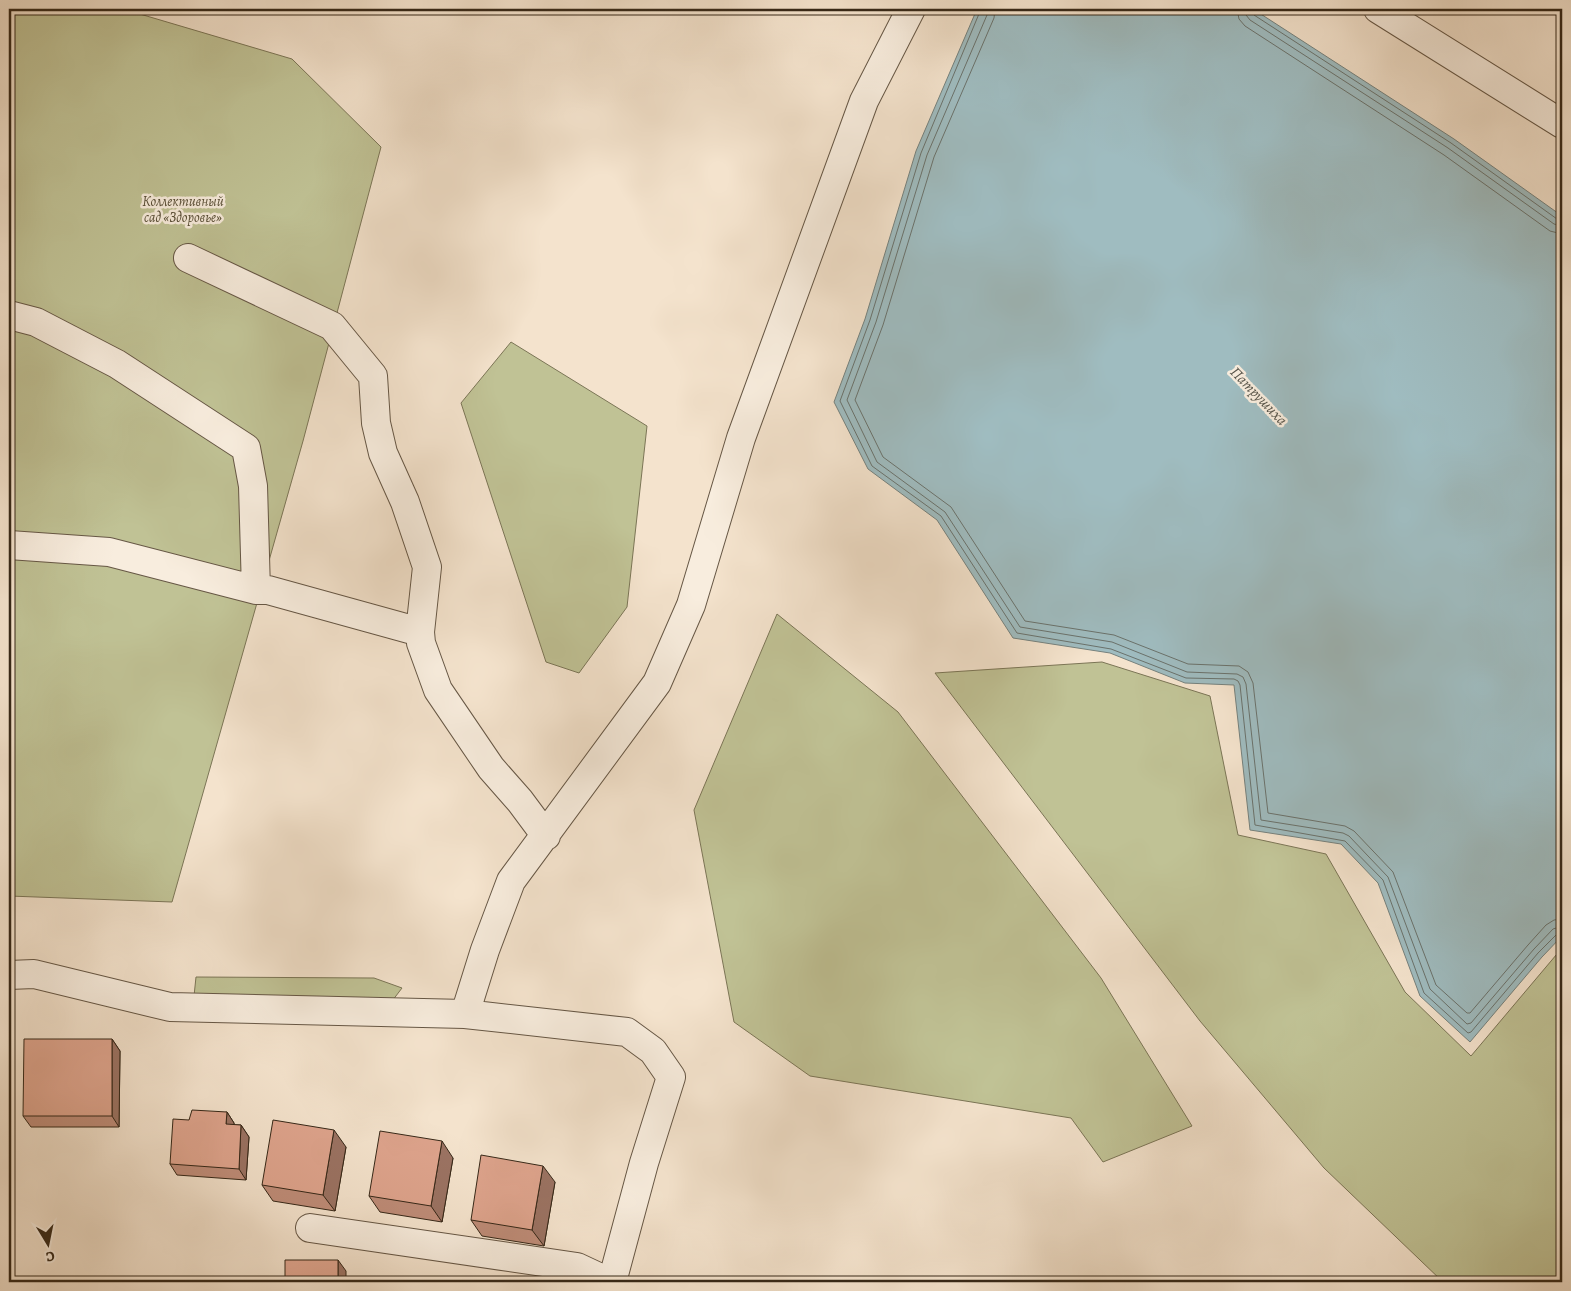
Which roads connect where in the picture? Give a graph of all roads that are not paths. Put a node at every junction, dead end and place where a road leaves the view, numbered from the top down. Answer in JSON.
{"nodes":[{"id":1,"x":911,"y":9,"type":"edge"},
{"id":2,"x":1378,"y":9,"type":"edge"},
{"id":3,"x":1562,"y":124,"type":"edge"},
{"id":4,"x":188,"y":258,"type":"dead end"},
{"id":5,"x":9,"y":314,"type":"edge"},
{"id":6,"x":9,"y":545,"type":"edge"},
{"id":7,"x":256,"y":590,"type":"junction"},
{"id":8,"x":420,"y":632,"type":"junction"},
{"id":9,"x":546,"y":836,"type":"junction"},
{"id":10,"x":9,"y":975,"type":"edge"},
{"id":11,"x":465,"y":1014,"type":"junction"},
{"id":12,"x":310,"y":1228,"type":"dead end"},
{"id":13,"x":610,"y":1282,"type":"edge"}],
"edges":[{"from":1,"to":9,"type":"lane"},
{"from":2,"to":3,"type":"lane"},
{"from":4,"to":8,"type":"lane"},
{"from":5,"to":7,"type":"lane"},
{"from":6,"to":7,"type":"lane"},
{"from":7,"to":8,"type":"lane"},
{"from":8,"to":9,"type":"lane"},
{"from":9,"to":11,"type":"lane"},
{"from":10,"to":11,"type":"lane"},
{"from":11,"to":13,"type":"lane"},
{"from":12,"to":13,"type":"lane"}]}
